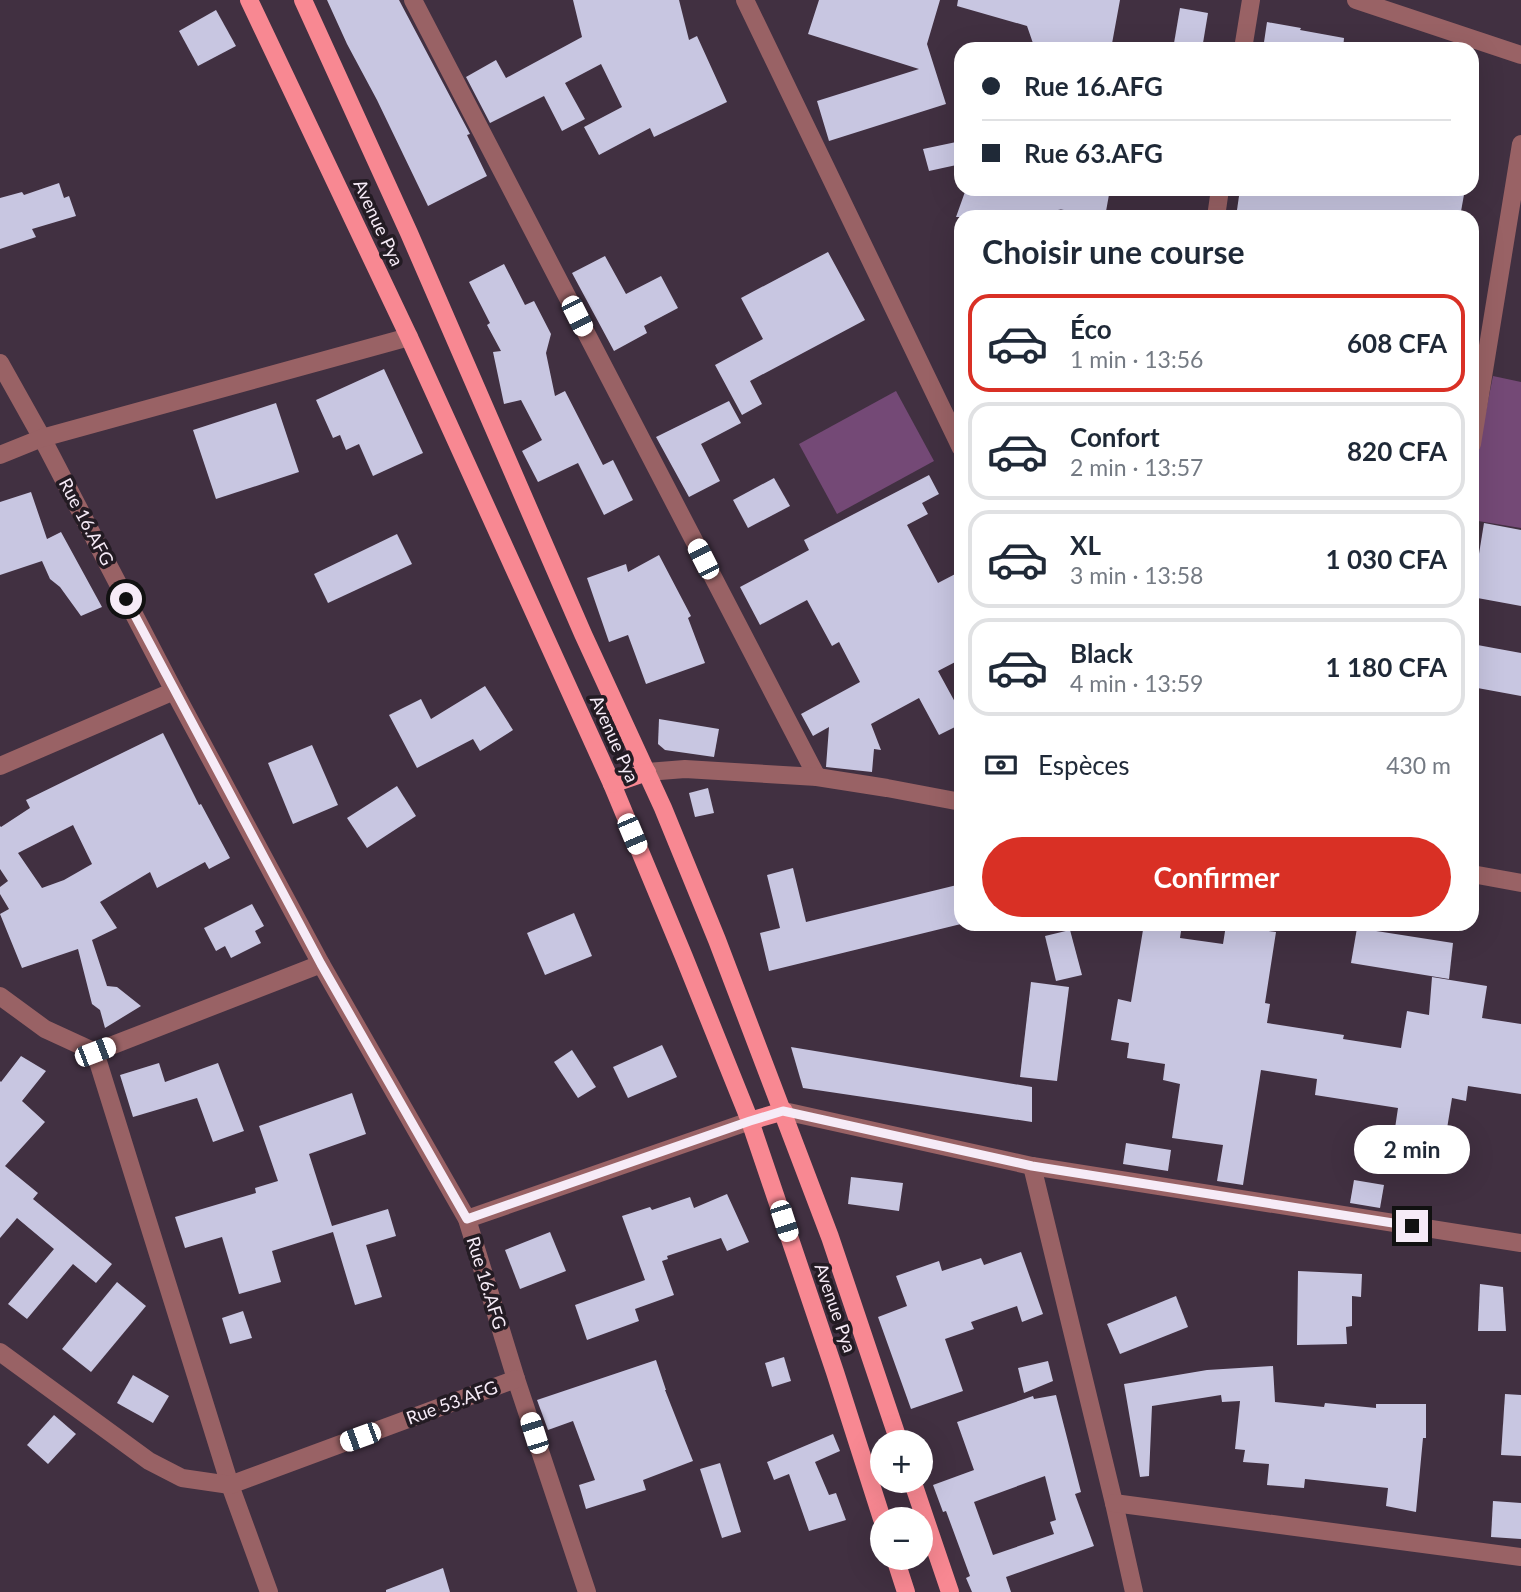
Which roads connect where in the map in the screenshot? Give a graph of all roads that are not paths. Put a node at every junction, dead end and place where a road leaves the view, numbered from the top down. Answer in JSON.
{"nodes":[{"id":1,"x":249,"y":0,"type":"edge"},
{"id":2,"x":303,"y":0,"type":"edge"},
{"id":3,"x":413,"y":0,"type":"edge"},
{"id":4,"x":745,"y":0,"type":"edge"},
{"id":5,"x":1251,"y":0,"type":"edge"},
{"id":6,"x":1356,"y":0,"type":"edge"},
{"id":7,"x":1244,"y":42,"type":"edge"},
{"id":8,"x":1521,"y":55,"type":"edge"},
{"id":9,"x":1521,"y":144,"type":"edge"},
{"id":10,"x":409,"y":337,"type":"junction"},
{"id":11,"x":0,"y":363,"type":"edge"},
{"id":12,"x":1479,"y":401,"type":"edge"},
{"id":13,"x":954,"y":433,"type":"edge"},
{"id":14,"x":42,"y":438,"type":"junction"},
{"id":15,"x":0,"y":455,"type":"edge"},
{"id":16,"x":174,"y":691,"type":"junction"},
{"id":17,"x":0,"y":766,"type":"edge"},
{"id":18,"x":647,"y":772,"type":"junction"},
{"id":19,"x":817,"y":777,"type":"junction"},
{"id":20,"x":612,"y":785,"type":"junction"},
{"id":21,"x":954,"y":801,"type":"edge"},
{"id":22,"x":1479,"y":875,"type":"edge"},
{"id":23,"x":1521,"y":883,"type":"edge"},
{"id":24,"x":321,"y":964,"type":"junction"},
{"id":25,"x":0,"y":996,"type":"edge"},
{"id":26,"x":95,"y":1052,"type":"junction"},
{"id":27,"x":783,"y":1111,"type":"junction"},
{"id":28,"x":750,"y":1121,"type":"junction"},
{"id":29,"x":1032,"y":1166,"type":"junction"},
{"id":30,"x":467,"y":1219,"type":"junction"},
{"id":31,"x":1521,"y":1243,"type":"edge"},
{"id":32,"x":0,"y":1352,"type":"edge"},
{"id":33,"x":516,"y":1380,"type":"junction"},
{"id":34,"x":895,"y":1430,"type":"edge"},
{"id":35,"x":230,"y":1485,"type":"junction"},
{"id":36,"x":916,"y":1493,"type":"edge"},
{"id":37,"x":1114,"y":1503,"type":"junction"},
{"id":38,"x":878,"y":1507,"type":"edge"},
{"id":39,"x":1521,"y":1557,"type":"edge"},
{"id":40,"x":899,"y":1570,"type":"edge"},
{"id":41,"x":269,"y":1592,"type":"edge"},
{"id":42,"x":587,"y":1592,"type":"edge"},
{"id":43,"x":906,"y":1592,"type":"edge"},
{"id":44,"x":950,"y":1592,"type":"edge"},
{"id":45,"x":1134,"y":1592,"type":"edge"}],
"edges":[{"from":1,"to":10,"type":"main road","name":"Avenue Pya"},
{"from":2,"to":18,"type":"main road","name":"Avenue Pya"},
{"from":3,"to":19,"type":"street"},
{"from":4,"to":13,"type":"street"},
{"from":5,"to":7,"type":"street"},
{"from":6,"to":8,"type":"street"},
{"from":9,"to":12,"type":"street"},
{"from":10,"to":14,"type":"street"},
{"from":10,"to":20,"type":"main road","name":"Avenue Pya"},
{"from":11,"to":14,"type":"street","name":"Rue 16.AFG"},
{"from":14,"to":15,"type":"street"},
{"from":14,"to":16,"type":"street","name":"Rue 16.AFG"},
{"from":16,"to":17,"type":"street"},
{"from":16,"to":24,"type":"street","name":"Rue 16.AFG"},
{"from":18,"to":19,"type":"street"},
{"from":18,"to":20,"type":"main road"},
{"from":18,"to":27,"type":"main road","name":"Avenue Pya"},
{"from":19,"to":21,"type":"street"},
{"from":20,"to":28,"type":"main road","name":"Avenue Pya"},
{"from":22,"to":23,"type":"street"},
{"from":24,"to":26,"type":"street"},
{"from":24,"to":30,"type":"street","name":"Rue 16.AFG"},
{"from":25,"to":26,"type":"street"},
{"from":26,"to":35,"type":"street"},
{"from":27,"to":28,"type":"main road"},
{"from":27,"to":29,"type":"street"},
{"from":27,"to":34,"type":"main road","name":"Avenue Pya"},
{"from":28,"to":30,"type":"street"},
{"from":28,"to":38,"type":"main road","name":"Avenue Pya"},
{"from":29,"to":31,"type":"street"},
{"from":29,"to":37,"type":"street"},
{"from":30,"to":33,"type":"street","name":"Rue 16.AFG"},
{"from":32,"to":35,"type":"street"},
{"from":33,"to":35,"type":"street","name":"Rue 53.AFG"},
{"from":33,"to":42,"type":"street","name":"Rue 16.AFG"},
{"from":35,"to":41,"type":"street"},
{"from":36,"to":44,"type":"main road"},
{"from":37,"to":39,"type":"street"},
{"from":37,"to":45,"type":"street"},
{"from":40,"to":43,"type":"main road"}]}
